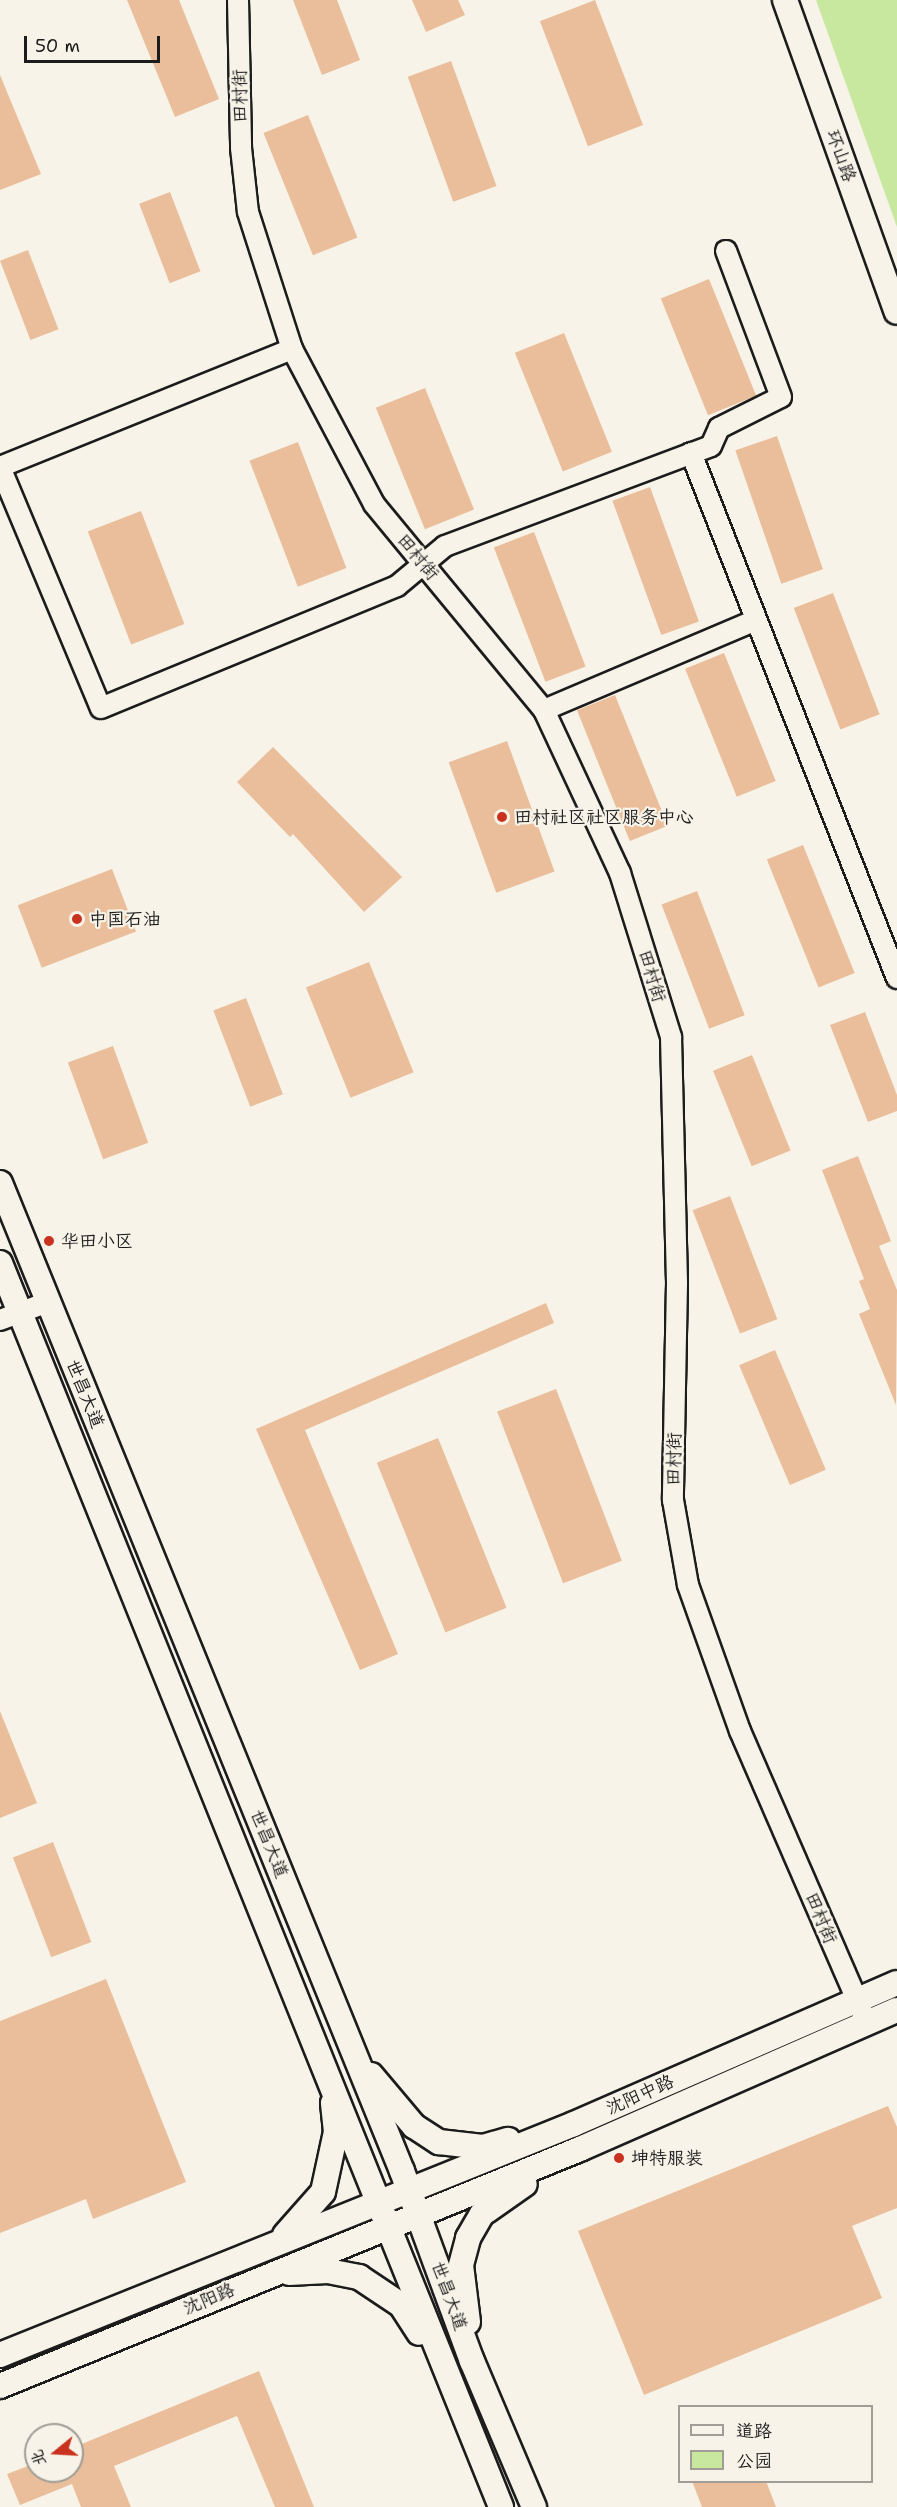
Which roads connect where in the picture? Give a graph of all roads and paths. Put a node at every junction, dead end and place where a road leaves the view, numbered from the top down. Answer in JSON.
{"nodes":[{"id":1,"x":238,"y":0,"type":"edge"},
{"id":2,"x":785,"y":0,"type":"edge"},
{"id":3,"x":726,"y":251,"type":"dead end"},
{"id":4,"x":897,"y":312,"type":"edge"},
{"id":5,"x":292,"y":349,"type":"junction"},
{"id":6,"x":691,"y":453,"type":"junction"},
{"id":7,"x":0,"y":467,"type":"edge"},
{"id":8,"x":424,"y":564,"type":"junction"},
{"id":9,"x":756,"y":620,"type":"junction"},
{"id":10,"x":544,"y":710,"type":"junction"},
{"id":11,"x":897,"y":978,"type":"edge"},
{"id":12,"x":0,"y":1183,"type":"edge"},
{"id":13,"x":0,"y":1263,"type":"edge"},
{"id":14,"x":48,"y":1302,"type":"junction"},
{"id":15,"x":10,"y":1316,"type":"edge"},
{"id":16,"x":897,"y":1983,"type":"edge"},
{"id":17,"x":856,"y":2000,"type":"junction"},
{"id":18,"x":897,"y":2010,"type":"edge"},
{"id":19,"x":866,"y":2023,"type":"junction"},
{"id":20,"x":357,"y":2059,"type":"junction"},
{"id":21,"x":331,"y":2076,"type":"junction"},
{"id":22,"x":574,"y":2124,"type":"junction"},
{"id":23,"x":580,"y":2149,"type":"junction"},
{"id":24,"x":410,"y":2190,"type":"junction"},
{"id":25,"x":379,"y":2202,"type":"junction"},
{"id":26,"x":419,"y":2215,"type":"junction"},
{"id":27,"x":389,"y":2227,"type":"junction"},
{"id":28,"x":279,"y":2241,"type":"junction"},
{"id":29,"x":271,"y":2273,"type":"junction"},
{"id":30,"x":0,"y":2355,"type":"edge"},
{"id":31,"x":472,"y":2361,"type":"junction"},
{"id":32,"x":444,"y":2370,"type":"junction"},
{"id":33,"x":0,"y":2386,"type":"edge"},
{"id":34,"x":501,"y":2507,"type":"edge"},
{"id":35,"x":534,"y":2507,"type":"edge"}],
"edges":[{"from":1,"to":5,"type":"street","name":"田村街"},
{"from":2,"to":4,"type":"main road","name":"环山路"},
{"from":3,"to":6,"type":"street"},
{"from":5,"to":7,"type":"street"},
{"from":5,"to":8,"type":"street","name":"田村街"},
{"from":6,"to":8,"type":"street"},
{"from":6,"to":9,"type":"street"},
{"from":7,"to":8,"type":"street"},
{"from":8,"to":10,"type":"street","name":"田村街"},
{"from":9,"to":10,"type":"street"},
{"from":9,"to":11,"type":"street"},
{"from":10,"to":17,"type":"street","name":"田村街"},
{"from":12,"to":14,"type":"main road","name":"世昌大道"},
{"from":13,"to":15,"type":"main road","name":"世昌大道"},
{"from":14,"to":15,"type":"street"},
{"from":14,"to":20,"type":"main road","name":"世昌大道"},
{"from":15,"to":21,"type":"main road","name":"世昌大道"},
{"from":16,"to":17,"type":"main road","name":"沈阳中路"},
{"from":17,"to":19,"type":"street","name":"田村街"},
{"from":17,"to":22,"type":"main road","name":"沈阳中路"},
{"from":18,"to":19,"type":"main road"},
{"from":19,"to":23,"type":"main road"},
{"from":20,"to":22,"type":"main road"},
{"from":20,"to":24,"type":"main road","name":"世昌大道"},
{"from":21,"to":25,"type":"main road","name":"世昌大道"},
{"from":21,"to":28,"type":"main road"},
{"from":22,"to":24,"type":"main road","name":"沈阳中路"},
{"from":23,"to":26,"type":"main road","name":"沈阳路"},
{"from":23,"to":31,"type":"main road"},
{"from":24,"to":25,"type":"main road","name":"沈阳中路"},
{"from":24,"to":26,"type":"main road","name":"世昌大道"},
{"from":25,"to":27,"type":"main road","name":"世昌大道"},
{"from":25,"to":28,"type":"main road","name":"沈阳路"},
{"from":26,"to":27,"type":"main road","name":"沈阳路"},
{"from":26,"to":31,"type":"main road","name":"世昌大道"},
{"from":27,"to":29,"type":"main road","name":"沈阳路"},
{"from":27,"to":32,"type":"main road","name":"世昌大道"},
{"from":28,"to":30,"type":"main road","name":"沈阳路"},
{"from":29,"to":32,"type":"main road"},
{"from":29,"to":33,"type":"main road","name":"沈阳路"},
{"from":31,"to":35,"type":"main road","name":"世昌大道"},
{"from":32,"to":34,"type":"main road","name":"世昌大道"}]}
